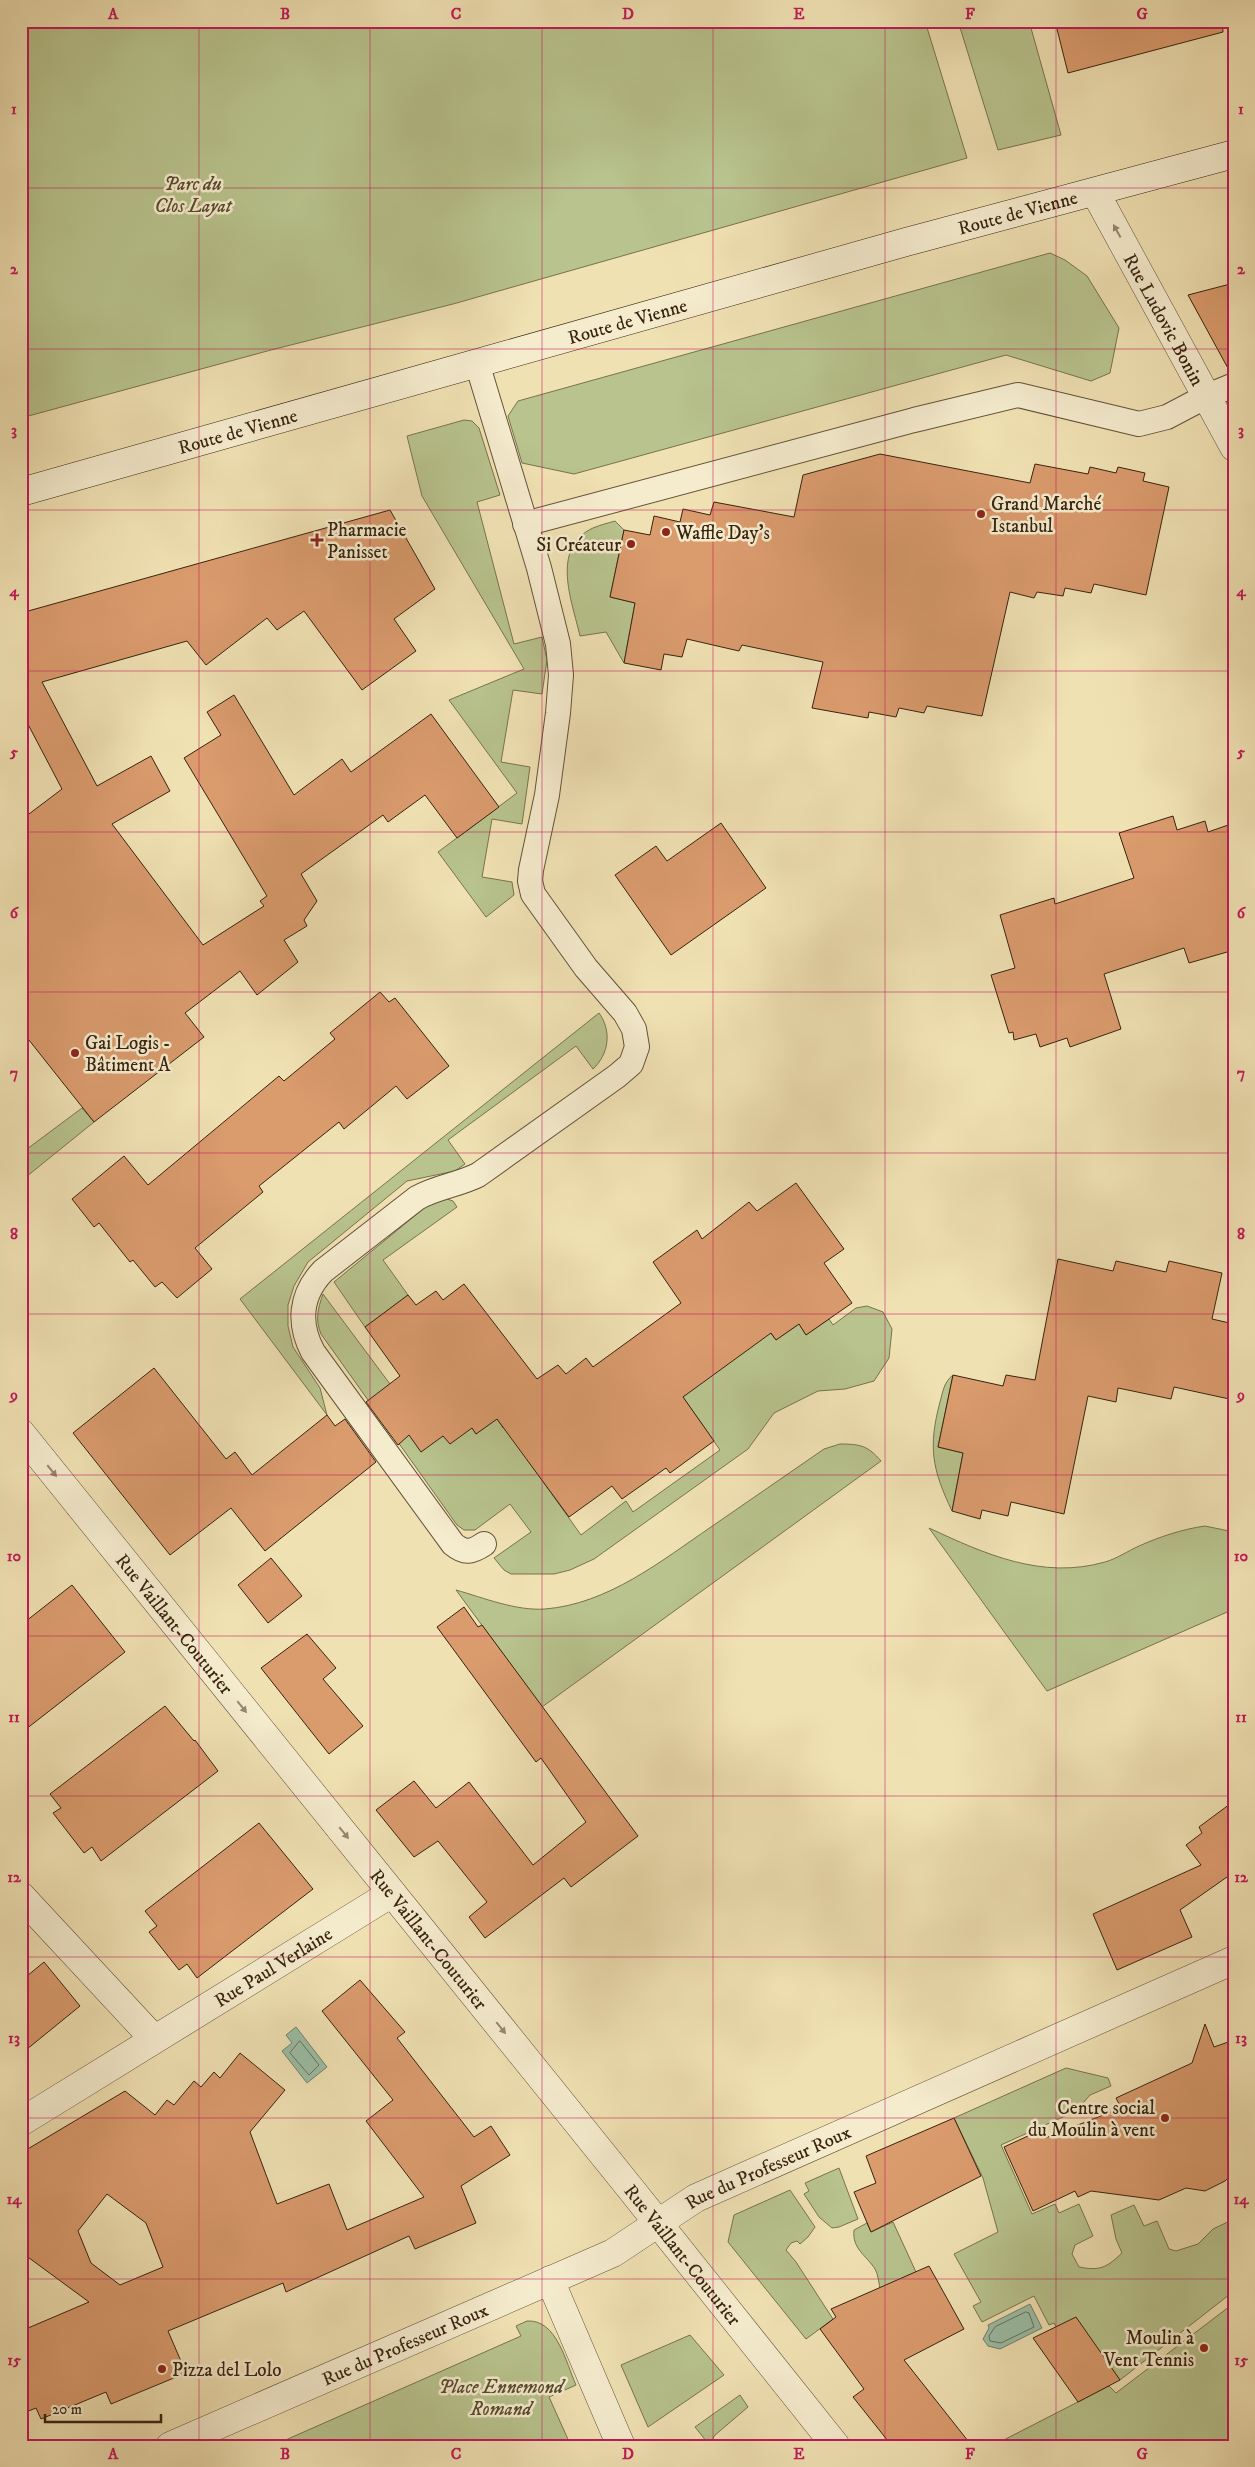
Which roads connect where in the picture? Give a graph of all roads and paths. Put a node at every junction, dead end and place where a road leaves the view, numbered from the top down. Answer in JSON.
{"nodes":[{"id":1,"x":1234,"y":154,"type":"edge"},
{"id":2,"x":1095,"y":192,"type":"junction"},
{"id":3,"x":477,"y":363,"type":"junction"},
{"id":4,"x":1234,"y":385,"type":"edge"},
{"id":5,"x":1205,"y":397,"type":"junction"},
{"id":6,"x":1234,"y":447,"type":"edge"},
{"id":7,"x":21,"y":492,"type":"edge"},
{"id":8,"x":525,"y":524,"type":"junction"},
{"id":9,"x":21,"y":1433,"type":"edge"},
{"id":10,"x":484,"y":1544,"type":"dead end"},
{"id":11,"x":392,"y":1893,"type":"junction"},
{"id":12,"x":21,"y":1896,"type":"edge"},
{"id":13,"x":1234,"y":1960,"type":"edge"},
{"id":14,"x":154,"y":2040,"type":"junction"},
{"id":15,"x":21,"y":2122,"type":"edge"},
{"id":16,"x":657,"y":2224,"type":"junction"},
{"id":17,"x":550,"y":2280,"type":"junction"},
{"id":18,"x":170,"y":2446,"type":"edge"},
{"id":19,"x":621,"y":2446,"type":"edge"},
{"id":20,"x":836,"y":2446,"type":"edge"}],
"edges":[{"from":1,"to":2,"type":"street","name":"Route de Vienne"},
{"from":2,"to":3,"type":"street","name":"Route de Vienne"},
{"from":5,"to":2,"type":"street","name":"Rue Ludovic Bonin","one_way":true},
{"from":3,"to":7,"type":"street","name":"Route de Vienne"},
{"from":3,"to":8,"type":"lane"},
{"from":4,"to":5,"type":"lane"},
{"from":5,"to":6,"type":"street","name":"Rue Ludovic Bonin"},
{"from":5,"to":8,"type":"lane"},
{"from":8,"to":10,"type":"lane"},
{"from":9,"to":11,"type":"street","name":"Rue Vaillant-Couturier","one_way":true},
{"from":11,"to":14,"type":"street","name":"Rue Paul Verlaine"},
{"from":11,"to":16,"type":"street","name":"Rue Vaillant-Couturier","one_way":true},
{"from":12,"to":14,"type":"street"},
{"from":13,"to":16,"type":"street","name":"Rue du Professeur Roux"},
{"from":14,"to":15,"type":"street","name":"Rue Paul Verlaine"},
{"from":16,"to":17,"type":"street","name":"Rue du Professeur Roux"},
{"from":16,"to":20,"type":"street","name":"Rue Vaillant-Couturier"},
{"from":17,"to":18,"type":"street","name":"Rue du Professeur Roux"},
{"from":17,"to":19,"type":"street"}]}
